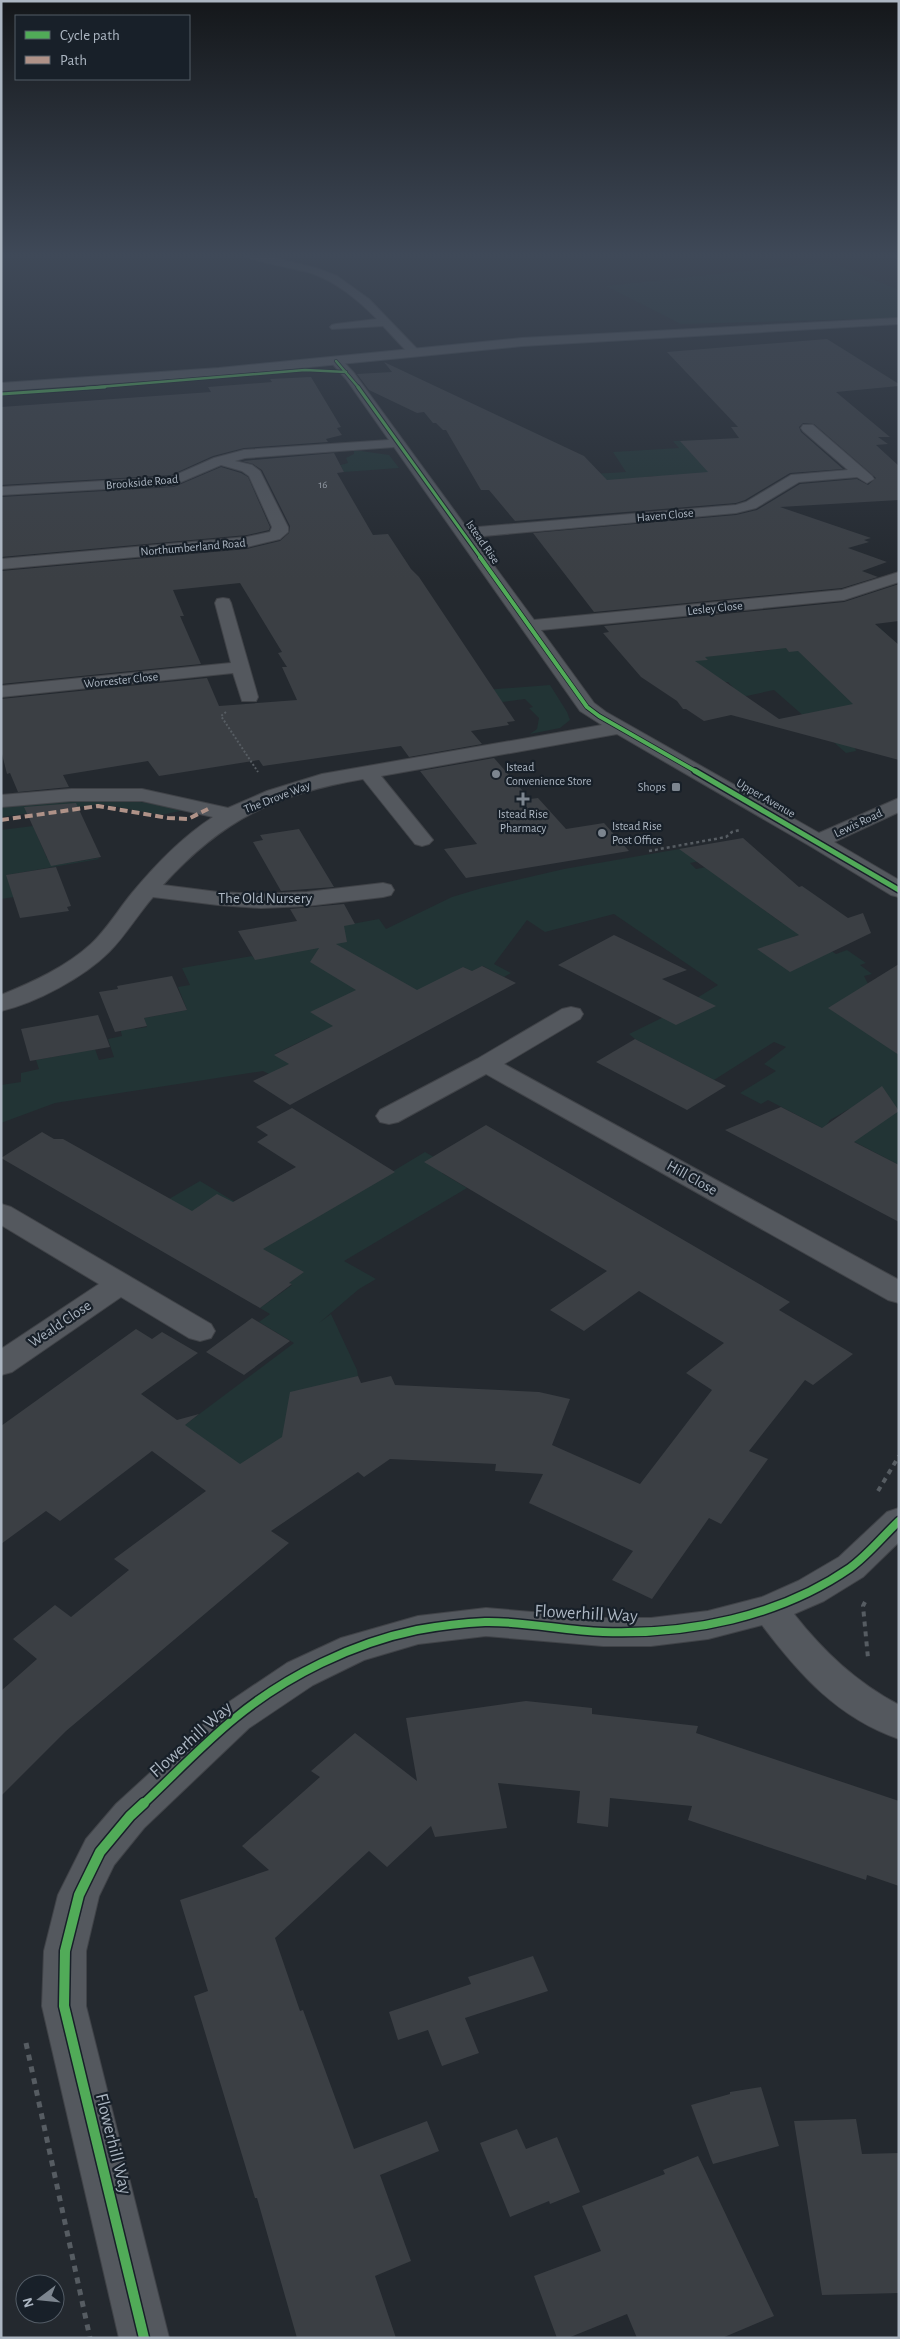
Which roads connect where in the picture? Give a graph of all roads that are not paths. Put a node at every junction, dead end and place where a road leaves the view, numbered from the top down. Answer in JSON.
{"nodes":[{"id":1,"x":323,"y":362,"type":"edge"},
{"id":2,"x":337,"y":362,"type":"edge"},
{"id":3,"x":1,"y":387,"type":"edge"},
{"id":4,"x":808,"y":428,"type":"dead end"},
{"id":5,"x":398,"y":443,"type":"junction"},
{"id":6,"x":219,"y":461,"type":"junction"},
{"id":7,"x":1,"y":491,"type":"edge"},
{"id":8,"x":463,"y":533,"type":"junction"},
{"id":9,"x":1,"y":564,"type":"edge"},
{"id":10,"x":899,"y":577,"type":"edge"},
{"id":11,"x":223,"y":603,"type":"dead end"},
{"id":12,"x":529,"y":626,"type":"junction"},
{"id":13,"x":241,"y":667,"type":"junction"},
{"id":14,"x":1,"y":692,"type":"edge"},
{"id":15,"x":249,"y":697,"type":"road end"},
{"id":16,"x":620,"y":728,"type":"junction"},
{"id":17,"x":368,"y":772,"type":"junction"},
{"id":18,"x":1,"y":801,"type":"edge"},
{"id":19,"x":899,"y":804,"type":"edge"},
{"id":20,"x":230,"y":816,"type":"junction"},
{"id":21,"x":422,"y":840,"type":"dead end"},
{"id":22,"x":818,"y":841,"type":"junction"},
{"id":23,"x":147,"y":889,"type":"junction"},
{"id":24,"x":384,"y":890,"type":"dead end"},
{"id":25,"x":899,"y":890,"type":"edge"},
{"id":26,"x":1,"y":1004,"type":"edge"},
{"id":27,"x":572,"y":1014,"type":"dead end"},
{"id":28,"x":486,"y":1064,"type":"junction"},
{"id":29,"x":389,"y":1116,"type":"dead end"},
{"id":30,"x":1,"y":1213,"type":"edge"},
{"id":31,"x":119,"y":1284,"type":"junction"},
{"id":32,"x":899,"y":1293,"type":"edge"},
{"id":33,"x":200,"y":1331,"type":"dead end"},
{"id":34,"x":1,"y":1364,"type":"edge"},
{"id":35,"x":888,"y":1507,"type":"edge"},
{"id":36,"x":770,"y":1608,"type":"junction"},
{"id":37,"x":899,"y":1724,"type":"edge"},
{"id":38,"x":144,"y":2338,"type":"edge"}],
"edges":[{"from":1,"to":3,"type":"main road"},
{"from":2,"to":5,"type":"street","name":"Istead Rise"},
{"from":4,"to":8,"type":"street","name":"Haven Close"},
{"from":5,"to":6,"type":"street","name":"Brookside Road"},
{"from":5,"to":8,"type":"street","name":"Istead Rise"},
{"from":6,"to":7,"type":"street","name":"Brookside Road"},
{"from":6,"to":9,"type":"street","name":"Northumberland Road"},
{"from":8,"to":12,"type":"street","name":"Istead Rise"},
{"from":10,"to":12,"type":"street","name":"Lesley Close"},
{"from":11,"to":13,"type":"street"},
{"from":12,"to":16,"type":"street","name":"Istead Rise"},
{"from":13,"to":14,"type":"street","name":"Worcester Close"},
{"from":13,"to":15,"type":"street"},
{"from":16,"to":17,"type":"street","name":"The Drove Way"},
{"from":16,"to":22,"type":"street","name":"Upper Avenue"},
{"from":17,"to":20,"type":"street","name":"The Drove Way"},
{"from":17,"to":21,"type":"street"},
{"from":18,"to":20,"type":"street"},
{"from":19,"to":22,"type":"street","name":"Lewis Road"},
{"from":20,"to":23,"type":"street","name":"The Drove Way"},
{"from":22,"to":25,"type":"street","name":"Upper Avenue"},
{"from":23,"to":24,"type":"street","name":"The Old Nursery"},
{"from":23,"to":26,"type":"street","name":"The Drove Way"},
{"from":27,"to":28,"type":"street"},
{"from":28,"to":29,"type":"street"},
{"from":28,"to":32,"type":"street","name":"Hill Close"},
{"from":30,"to":31,"type":"street"},
{"from":31,"to":33,"type":"street"},
{"from":31,"to":34,"type":"street","name":"Weald Close"},
{"from":35,"to":36,"type":"street","name":"Flowerhill Way"},
{"from":36,"to":37,"type":"street"},
{"from":36,"to":38,"type":"street","name":"Flowerhill Way"}]}
